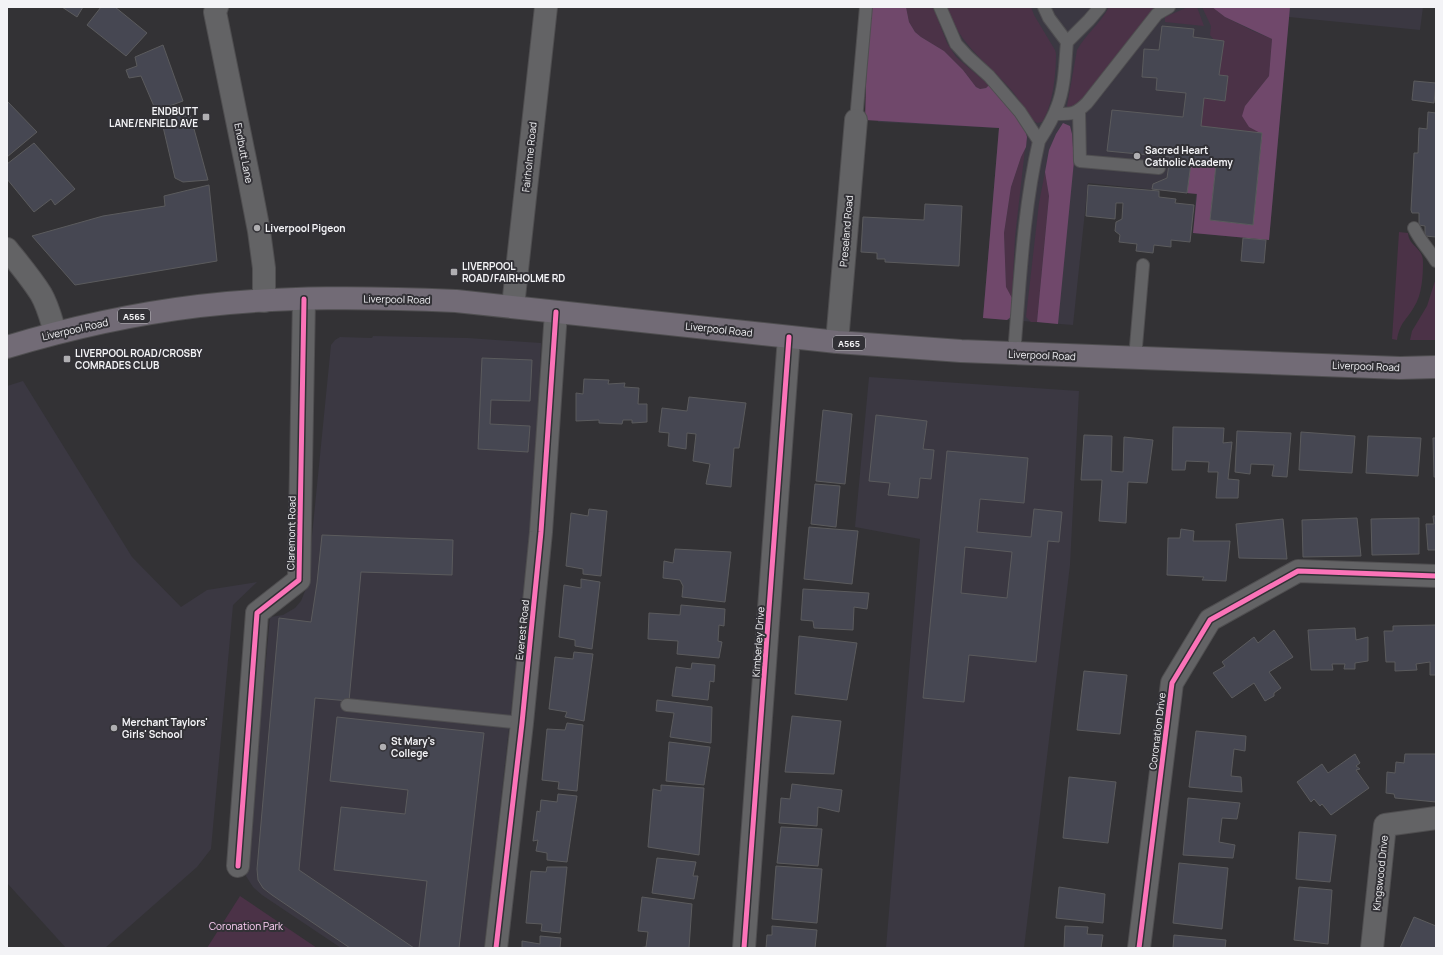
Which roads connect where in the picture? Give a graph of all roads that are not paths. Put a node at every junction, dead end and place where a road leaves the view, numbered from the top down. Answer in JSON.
{"nodes":[{"id":1,"x":546,"y":7,"type":"edge"},
{"id":2,"x":866,"y":7,"type":"edge"},
{"id":3,"x":940,"y":7,"type":"edge"},
{"id":4,"x":1044,"y":7,"type":"edge"},
{"id":5,"x":1100,"y":7,"type":"edge"},
{"id":6,"x":1170,"y":7,"type":"edge"},
{"id":7,"x":213,"y":9,"type":"edge"},
{"id":8,"x":1067,"y":42,"type":"junction"},
{"id":9,"x":1079,"y":112,"type":"junction"},
{"id":10,"x":1054,"y":114,"type":"junction"},
{"id":11,"x":856,"y":120,"type":"joint"},
{"id":12,"x":1039,"y":141,"type":"junction"},
{"id":13,"x":1159,"y":168,"type":"dead end"},
{"id":14,"x":1414,"y":228,"type":"dead end"},
{"id":15,"x":7,"y":249,"type":"edge"},
{"id":16,"x":1436,"y":261,"type":"edge"},
{"id":17,"x":1143,"y":265,"type":"dead end"},
{"id":18,"x":304,"y":299,"type":"junction"},
{"id":19,"x":264,"y":301,"type":"junction"},
{"id":20,"x":513,"y":306,"type":"junction"},
{"id":21,"x":556,"y":312,"type":"junction"},
{"id":22,"x":55,"y":332,"type":"junction"},
{"id":23,"x":790,"y":337,"type":"junction"},
{"id":24,"x":837,"y":342,"type":"junction"},
{"id":25,"x":7,"y":347,"type":"edge"},
{"id":26,"x":1014,"y":354,"type":"junction"},
{"id":27,"x":1135,"y":358,"type":"junction"},
{"id":28,"x":1436,"y":367,"type":"edge"},
{"id":29,"x":1436,"y":576,"type":"edge"},
{"id":30,"x":347,"y":705,"type":"dead end"},
{"id":31,"x":522,"y":723,"type":"junction"},
{"id":32,"x":1436,"y":818,"type":"edge"},
{"id":33,"x":238,"y":866,"type":"dead end"},
{"id":34,"x":496,"y":948,"type":"edge"},
{"id":35,"x":744,"y":948,"type":"edge"},
{"id":36,"x":1139,"y":948,"type":"edge"},
{"id":37,"x":1372,"y":948,"type":"edge"}],
"edges":[{"from":1,"to":20,"type":"street","name":"Fairholme Road"},
{"from":2,"to":11,"type":"lane"},
{"from":3,"to":12,"type":"lane"},
{"from":4,"to":8,"type":"lane"},
{"from":5,"to":8,"type":"lane"},
{"from":6,"to":9,"type":"lane"},
{"from":7,"to":19,"type":"street","name":"Endbutt Lane"},
{"from":8,"to":10,"type":"lane"},
{"from":9,"to":10,"type":"lane"},
{"from":9,"to":13,"type":"lane"},
{"from":10,"to":12,"type":"lane"},
{"from":11,"to":24,"type":"street","name":"Preseland Road"},
{"from":12,"to":26,"type":"lane"},
{"from":14,"to":16,"type":"lane"},
{"from":15,"to":22,"type":"street"},
{"from":17,"to":27,"type":"lane"},
{"from":18,"to":19,"type":"highway","name":"Liverpool Road","number":"A565"},
{"from":18,"to":20,"type":"highway","name":"Liverpool Road","number":"A565"},
{"from":18,"to":33,"type":"street","name":"Claremont Road"},
{"from":19,"to":22,"type":"highway","name":"Liverpool Road","number":"A565"},
{"from":20,"to":21,"type":"highway","name":"Liverpool Road","number":"A565"},
{"from":21,"to":23,"type":"highway","name":"Liverpool Road","number":"A565"},
{"from":21,"to":31,"type":"street","name":"Everest Road"},
{"from":22,"to":25,"type":"highway","name":"Liverpool Road","number":"A565"},
{"from":23,"to":24,"type":"highway","name":"Liverpool Road","number":"A565"},
{"from":23,"to":35,"type":"street","name":"Kimberley Drive"},
{"from":24,"to":26,"type":"highway","name":"Liverpool Road","number":"A565"},
{"from":26,"to":27,"type":"highway","name":"Liverpool Road","number":"A565"},
{"from":27,"to":28,"type":"highway","name":"Liverpool Road","number":"A565"},
{"from":29,"to":36,"type":"street","name":"Coronation Drive"},
{"from":30,"to":31,"type":"lane"},
{"from":31,"to":34,"type":"street","name":"Everest Road"},
{"from":32,"to":37,"type":"street","name":"Kingswood Drive"}]}
